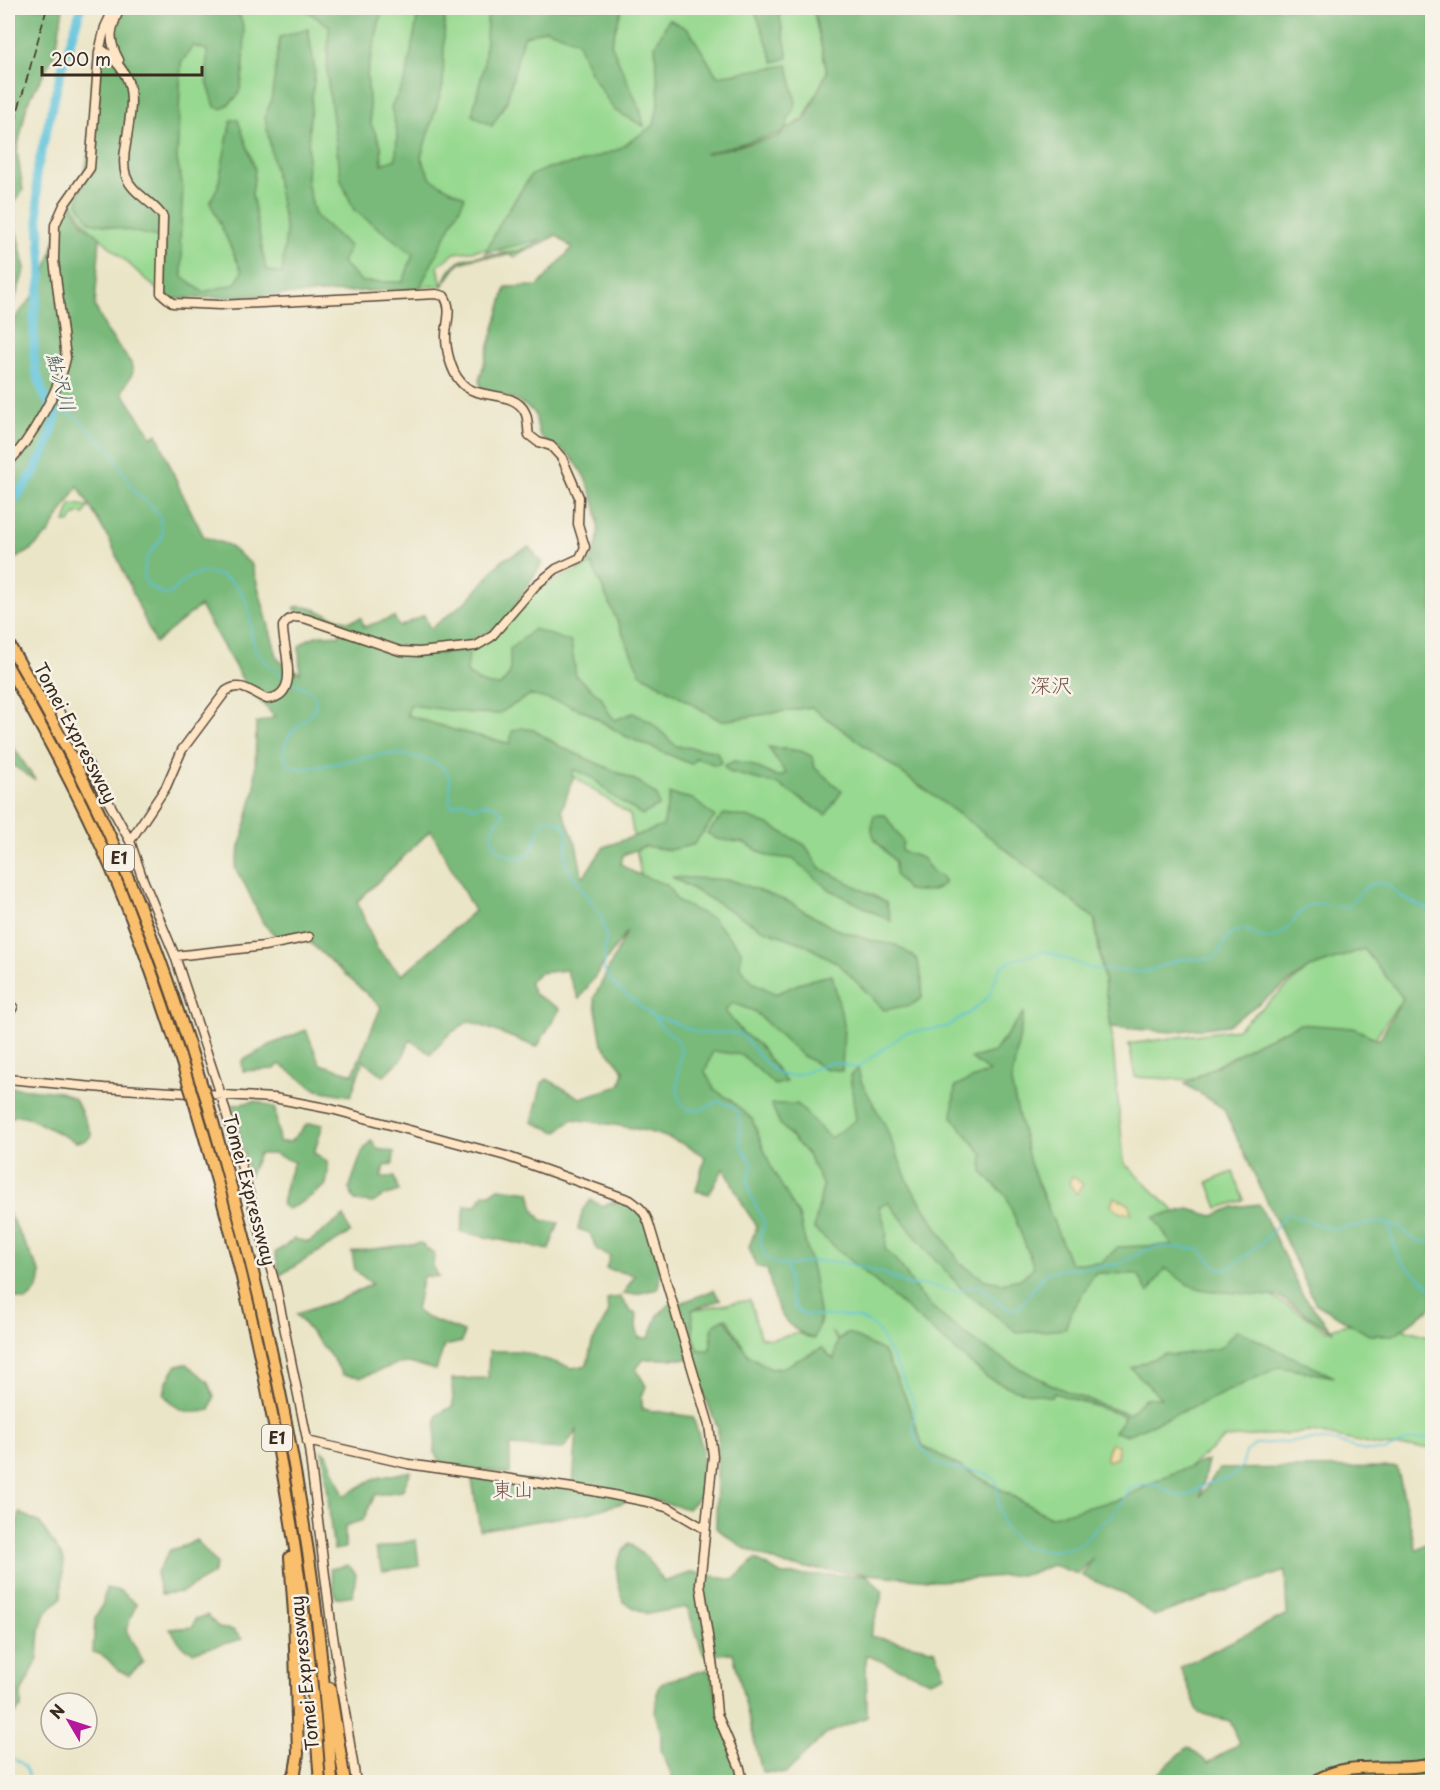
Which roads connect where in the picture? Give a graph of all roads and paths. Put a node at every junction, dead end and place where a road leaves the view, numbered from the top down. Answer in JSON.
{"nodes":[{"id":1,"x":114,"y":8,"type":"edge"},
{"id":2,"x":120,"y":8,"type":"edge"},
{"id":3,"x":100,"y":48,"type":"junction"},
{"id":4,"x":123,"y":72,"type":"junction"},
{"id":5,"x":8,"y":463,"type":"edge"},
{"id":6,"x":8,"y":643,"type":"edge"},
{"id":7,"x":8,"y":667,"type":"edge"},
{"id":8,"x":49,"y":693,"type":"dead end"},
{"id":9,"x":130,"y":841,"type":"junction"},
{"id":10,"x":309,"y":937,"type":"dead end"},
{"id":11,"x":175,"y":956,"type":"junction"},
{"id":12,"x":8,"y":1079,"type":"edge"},
{"id":13,"x":221,"y":1095,"type":"junction"},
{"id":14,"x":307,"y":1441,"type":"junction"},
{"id":15,"x":283,"y":1473,"type":"junction"},
{"id":16,"x":705,"y":1529,"type":"junction"},
{"id":17,"x":316,"y":1613,"type":"junction"},
{"id":18,"x":1432,"y":1764,"type":"edge"},
{"id":19,"x":288,"y":1782,"type":"edge"},
{"id":20,"x":320,"y":1782,"type":"edge"},
{"id":21,"x":332,"y":1782,"type":"edge"},
{"id":22,"x":345,"y":1782,"type":"edge"},
{"id":23,"x":356,"y":1782,"type":"edge"},
{"id":24,"x":743,"y":1782,"type":"edge"},
{"id":25,"x":1314,"y":1782,"type":"edge"}],
"edges":[{"from":1,"to":3,"type":"street"},
{"from":2,"to":4,"type":"street"},
{"from":3,"to":4,"type":"street"},
{"from":3,"to":5,"type":"street"},
{"from":4,"to":9,"type":"street"},
{"from":6,"to":17,"type":"highway","name":"Tomei Expressway","number":"E1","bridge":true},
{"from":7,"to":15,"type":"highway","name":"Tomei Expressway","number":"E1","bridge":true},
{"from":8,"to":9,"type":"street"},
{"from":9,"to":11,"type":"street"},
{"from":10,"to":11,"type":"street"},
{"from":11,"to":13,"type":"street"},
{"from":12,"to":13,"type":"street"},
{"from":13,"to":14,"type":"street"},
{"from":13,"to":16,"type":"street"},
{"from":14,"to":16,"type":"street"},
{"from":14,"to":23,"type":"street"},
{"from":15,"to":19,"type":"highway"},
{"from":15,"to":20,"type":"highway","name":"Tomei Expressway","number":"E1"},
{"from":16,"to":24,"type":"street"},
{"from":17,"to":21,"type":"highway","name":"Tomei Expressway","number":"E1"},
{"from":17,"to":22,"type":"highway"},
{"from":18,"to":25,"type":"highway"}]}
